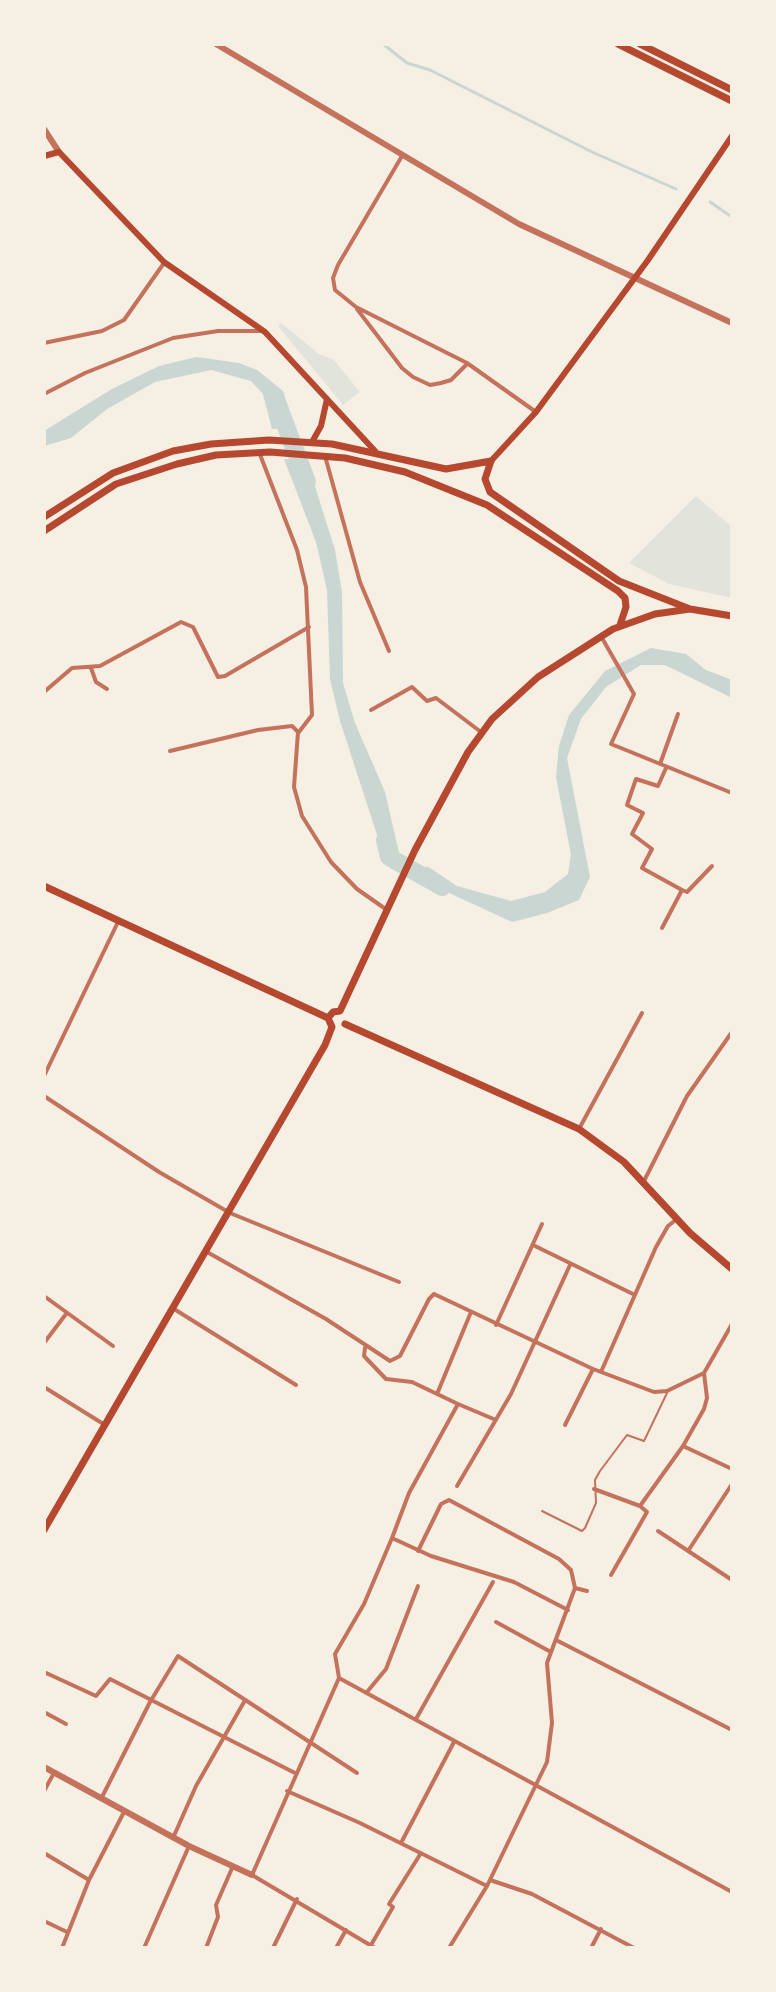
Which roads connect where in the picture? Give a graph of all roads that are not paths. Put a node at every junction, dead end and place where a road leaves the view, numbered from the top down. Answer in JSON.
{"nodes":[{"id":1,"x":216,"y":44,"type":"edge"},
{"id":2,"x":618,"y":44,"type":"edge"},
{"id":3,"x":640,"y":44,"type":"edge"},
{"id":4,"x":732,"y":90,"type":"edge"},
{"id":5,"x":732,"y":101,"type":"edge"},
{"id":6,"x":45,"y":133,"type":"edge"},
{"id":7,"x":732,"y":136,"type":"edge"},
{"id":8,"x":59,"y":152,"type":"junction"},
{"id":9,"x":44,"y":156,"type":"edge"},
{"id":10,"x":402,"y":156,"type":"junction"},
{"id":11,"x":164,"y":262,"type":"junction"},
{"id":12,"x":634,"y":278,"type":"junction"},
{"id":13,"x":356,"y":307,"type":"junction"},
{"id":14,"x":732,"y":323,"type":"edge"},
{"id":15,"x":265,"y":332,"type":"junction"},
{"id":16,"x":44,"y":343,"type":"edge"},
{"id":17,"x":467,"y":363,"type":"junction"},
{"id":18,"x":44,"y":394,"type":"edge"},
{"id":19,"x":327,"y":399,"type":"junction"},
{"id":20,"x":536,"y":412,"type":"junction"},
{"id":21,"x":310,"y":442,"type":"junction"},
{"id":22,"x":375,"y":451,"type":"junction"},
{"id":23,"x":259,"y":452,"type":"junction"},
{"id":24,"x":324,"y":455,"type":"junction"},
{"id":25,"x":408,"y":460,"type":"junction"},
{"id":26,"x":491,"y":461,"type":"junction"},
{"id":27,"x":126,"y":468,"type":"junction"},
{"id":28,"x":405,"y":472,"type":"junction"},
{"id":29,"x":130,"y":479,"type":"junction"},
{"id":30,"x":44,"y":517,"type":"edge"},
{"id":31,"x":44,"y":531,"type":"edge"},
{"id":32,"x":690,"y":609,"type":"junction"},
{"id":33,"x":732,"y":616,"type":"edge"},
{"id":34,"x":620,"y":625,"type":"junction"},
{"id":35,"x":309,"y":627,"type":"junction"},
{"id":36,"x":601,"y":636,"type":"junction"},
{"id":37,"x":389,"y":651,"type":"dead end"},
{"id":38,"x":90,"y":667,"type":"junction"},
{"id":39,"x":107,"y":689,"type":"dead end"},
{"id":40,"x":44,"y":692,"type":"edge"},
{"id":41,"x":371,"y":710,"type":"dead end"},
{"id":42,"x":678,"y":714,"type":"dead end"},
{"id":43,"x":298,"y":732,"type":"junction"},
{"id":44,"x":481,"y":732,"type":"junction"},
{"id":45,"x":170,"y":751,"type":"dead end"},
{"id":46,"x":660,"y":764,"type":"junction"},
{"id":47,"x":666,"y":768,"type":"junction"},
{"id":48,"x":732,"y":793,"type":"edge"},
{"id":49,"x":712,"y":866,"type":"dead end"},
{"id":50,"x":44,"y":886,"type":"edge"},
{"id":51,"x":682,"y":890,"type":"junction"},
{"id":52,"x":387,"y":910,"type":"junction"},
{"id":53,"x":118,"y":922,"type":"junction"},
{"id":54,"x":662,"y":928,"type":"dead end"},
{"id":55,"x":340,"y":1011,"type":"junction"},
{"id":56,"x":642,"y":1013,"type":"dead end"},
{"id":57,"x":328,"y":1018,"type":"junction"},
{"id":58,"x":345,"y":1024,"type":"junction"},
{"id":59,"x":332,"y":1027,"type":"junction"},
{"id":60,"x":732,"y":1032,"type":"edge"},
{"id":61,"x":44,"y":1076,"type":"edge"},
{"id":62,"x":44,"y":1096,"type":"edge"},
{"id":63,"x":579,"y":1129,"type":"junction"},
{"id":64,"x":643,"y":1181,"type":"junction"},
{"id":65,"x":230,"y":1213,"type":"junction"},
{"id":66,"x":677,"y":1219,"type":"junction"},
{"id":67,"x":542,"y":1224,"type":"dead end"},
{"id":68,"x":533,"y":1245,"type":"junction"},
{"id":69,"x":207,"y":1252,"type":"junction"},
{"id":70,"x":570,"y":1265,"type":"junction"},
{"id":71,"x":732,"y":1269,"type":"edge"},
{"id":72,"x":399,"y":1282,"type":"dead end"},
{"id":73,"x":635,"y":1295,"type":"junction"},
{"id":74,"x":44,"y":1296,"type":"edge"},
{"id":75,"x":174,"y":1309,"type":"junction"},
{"id":76,"x":471,"y":1312,"type":"junction"},
{"id":77,"x":66,"y":1314,"type":"junction"},
{"id":78,"x":732,"y":1324,"type":"edge"},
{"id":79,"x":496,"y":1325,"type":"junction"},
{"id":80,"x":535,"y":1342,"type":"junction"},
{"id":81,"x":44,"y":1343,"type":"edge"},
{"id":82,"x":113,"y":1346,"type":"dead end"},
{"id":83,"x":365,"y":1347,"type":"junction"},
{"id":84,"x":593,"y":1369,"type":"junction"},
{"id":85,"x":601,"y":1372,"type":"junction"},
{"id":86,"x":704,"y":1373,"type":"junction"},
{"id":87,"x":296,"y":1385,"type":"dead end"},
{"id":88,"x":44,"y":1387,"type":"edge"},
{"id":89,"x":667,"y":1391,"type":"junction"},
{"id":90,"x":437,"y":1394,"type":"junction"},
{"id":91,"x":458,"y":1404,"type":"junction"},
{"id":92,"x":496,"y":1420,"type":"junction"},
{"id":93,"x":105,"y":1425,"type":"junction"},
{"id":94,"x":565,"y":1425,"type":"dead end"},
{"id":95,"x":683,"y":1446,"type":"junction"},
{"id":96,"x":732,"y":1469,"type":"edge"},
{"id":97,"x":732,"y":1484,"type":"edge"},
{"id":98,"x":457,"y":1486,"type":"dead end"},
{"id":99,"x":594,"y":1489,"type":"junction"},
{"id":100,"x":640,"y":1506,"type":"junction"},
{"id":101,"x":542,"y":1511,"type":"dead end"},
{"id":102,"x":44,"y":1530,"type":"edge"},
{"id":103,"x":658,"y":1531,"type":"dead end"},
{"id":104,"x":392,"y":1538,"type":"junction"},
{"id":105,"x":418,"y":1551,"type":"junction"},
{"id":106,"x":688,"y":1551,"type":"junction"},
{"id":107,"x":611,"y":1575,"type":"dead end"},
{"id":108,"x":732,"y":1580,"type":"edge"},
{"id":109,"x":493,"y":1582,"type":"dead end"},
{"id":110,"x":418,"y":1586,"type":"dead end"},
{"id":111,"x":575,"y":1588,"type":"junction"},
{"id":112,"x":587,"y":1591,"type":"dead end"},
{"id":113,"x":568,"y":1610,"type":"junction"},
{"id":114,"x":496,"y":1622,"type":"dead end"},
{"id":115,"x":556,"y":1640,"type":"junction"},
{"id":116,"x":549,"y":1651,"type":"junction"},
{"id":117,"x":44,"y":1672,"type":"edge"},
{"id":118,"x":339,"y":1678,"type":"junction"},
{"id":119,"x":367,"y":1692,"type":"junction"},
{"id":120,"x":150,"y":1702,"type":"junction"},
{"id":121,"x":244,"y":1702,"type":"junction"},
{"id":122,"x":44,"y":1712,"type":"edge"},
{"id":123,"x":416,"y":1719,"type":"junction"},
{"id":124,"x":66,"y":1724,"type":"dead end"},
{"id":125,"x":732,"y":1730,"type":"edge"},
{"id":126,"x":222,"y":1738,"type":"junction"},
{"id":127,"x":310,"y":1741,"type":"junction"},
{"id":128,"x":454,"y":1741,"type":"junction"},
{"id":129,"x":44,"y":1767,"type":"edge"},
{"id":130,"x":54,"y":1773,"type":"junction"},
{"id":131,"x":295,"y":1773,"type":"junction"},
{"id":132,"x":357,"y":1773,"type":"dead end"},
{"id":133,"x":534,"y":1787,"type":"junction"},
{"id":134,"x":44,"y":1791,"type":"edge"},
{"id":135,"x":287,"y":1791,"type":"junction"},
{"id":136,"x":101,"y":1799,"type":"junction"},
{"id":137,"x":124,"y":1812,"type":"junction"},
{"id":138,"x":173,"y":1838,"type":"junction"},
{"id":139,"x":401,"y":1843,"type":"junction"},
{"id":140,"x":189,"y":1846,"type":"junction"},
{"id":141,"x":44,"y":1853,"type":"edge"},
{"id":142,"x":421,"y":1853,"type":"junction"},
{"id":143,"x":233,"y":1866,"type":"junction"},
{"id":144,"x":252,"y":1875,"type":"junction"},
{"id":145,"x":89,"y":1880,"type":"junction"},
{"id":146,"x":490,"y":1880,"type":"junction"},
{"id":147,"x":487,"y":1886,"type":"junction"},
{"id":148,"x":732,"y":1892,"type":"edge"},
{"id":149,"x":297,"y":1899,"type":"junction"},
{"id":150,"x":44,"y":1921,"type":"edge"},
{"id":151,"x":601,"y":1929,"type":"junction"},
{"id":152,"x":346,"y":1930,"type":"junction"},
{"id":153,"x":68,"y":1932,"type":"junction"},
{"id":154,"x":373,"y":1947,"type":"edge"},
{"id":155,"x":62,"y":1948,"type":"edge"},
{"id":156,"x":144,"y":1948,"type":"edge"},
{"id":157,"x":206,"y":1948,"type":"edge"},
{"id":158,"x":273,"y":1948,"type":"edge"},
{"id":159,"x":336,"y":1948,"type":"edge"},
{"id":160,"x":449,"y":1948,"type":"edge"},
{"id":161,"x":591,"y":1948,"type":"edge"},
{"id":162,"x":634,"y":1948,"type":"edge"}],
"edges":[{"from":1,"to":10,"type":"street"},
{"from":2,"to":5,"type":"main road"},
{"from":3,"to":4,"type":"main road"},
{"from":6,"to":8,"type":"street"},
{"from":7,"to":12,"type":"main road"},
{"from":8,"to":9,"type":"main road"},
{"from":8,"to":11,"type":"main road"},
{"from":10,"to":12,"type":"street"},
{"from":10,"to":13,"type":"street"},
{"from":11,"to":15,"type":"main road"},
{"from":11,"to":16,"type":"street"},
{"from":12,"to":14,"type":"street"},
{"from":12,"to":20,"type":"main road"},
{"from":13,"to":17,"type":"street"},
{"from":13,"to":17,"type":"street"},
{"from":15,"to":18,"type":"street"},
{"from":15,"to":19,"type":"main road"},
{"from":17,"to":20,"type":"street"},
{"from":19,"to":21,"type":"main road"},
{"from":19,"to":22,"type":"main road"},
{"from":20,"to":26,"type":"main road"},
{"from":21,"to":22,"type":"main road"},
{"from":21,"to":27,"type":"main road"},
{"from":22,"to":25,"type":"main road"},
{"from":23,"to":24,"type":"main road"},
{"from":23,"to":29,"type":"main road"},
{"from":23,"to":35,"type":"street"},
{"from":24,"to":28,"type":"main road"},
{"from":24,"to":37,"type":"street"},
{"from":25,"to":26,"type":"main road"},
{"from":25,"to":28,"type":"main road"},
{"from":26,"to":32,"type":"main road"},
{"from":27,"to":29,"type":"main road"},
{"from":27,"to":30,"type":"main road"},
{"from":28,"to":34,"type":"main road"},
{"from":29,"to":31,"type":"main road"},
{"from":32,"to":33,"type":"main road"},
{"from":32,"to":34,"type":"main road"},
{"from":34,"to":36,"type":"main road"},
{"from":35,"to":38,"type":"street"},
{"from":35,"to":43,"type":"street"},
{"from":36,"to":44,"type":"main road"},
{"from":36,"to":46,"type":"street"},
{"from":38,"to":39,"type":"street"},
{"from":38,"to":40,"type":"street"},
{"from":41,"to":44,"type":"street"},
{"from":42,"to":46,"type":"street"},
{"from":43,"to":45,"type":"street"},
{"from":43,"to":52,"type":"street"},
{"from":44,"to":52,"type":"main road"},
{"from":46,"to":47,"type":"street"},
{"from":47,"to":48,"type":"street"},
{"from":47,"to":51,"type":"street"},
{"from":49,"to":51,"type":"street"},
{"from":50,"to":53,"type":"main road"},
{"from":51,"to":54,"type":"street"},
{"from":52,"to":55,"type":"main road"},
{"from":53,"to":57,"type":"main road"},
{"from":53,"to":61,"type":"street"},
{"from":55,"to":57,"type":"main road"},
{"from":55,"to":58,"type":"main road"},
{"from":56,"to":63,"type":"street"},
{"from":57,"to":59,"type":"main road"},
{"from":58,"to":59,"type":"main road"},
{"from":58,"to":63,"type":"main road"},
{"from":59,"to":65,"type":"main road"},
{"from":60,"to":64,"type":"street"},
{"from":62,"to":65,"type":"street"},
{"from":63,"to":64,"type":"main road"},
{"from":64,"to":66,"type":"main road"},
{"from":65,"to":69,"type":"main road"},
{"from":65,"to":72,"type":"street"},
{"from":66,"to":71,"type":"main road"},
{"from":66,"to":73,"type":"street"},
{"from":67,"to":68,"type":"street"},
{"from":68,"to":70,"type":"street"},
{"from":68,"to":79,"type":"street"},
{"from":69,"to":75,"type":"main road"},
{"from":69,"to":83,"type":"street"},
{"from":70,"to":73,"type":"street"},
{"from":70,"to":80,"type":"street"},
{"from":73,"to":85,"type":"street"},
{"from":74,"to":77,"type":"street"},
{"from":75,"to":87,"type":"street"},
{"from":75,"to":93,"type":"main road"},
{"from":76,"to":79,"type":"street"},
{"from":76,"to":83,"type":"street"},
{"from":76,"to":90,"type":"street"},
{"from":77,"to":81,"type":"street"},
{"from":77,"to":82,"type":"street"},
{"from":78,"to":86,"type":"street"},
{"from":79,"to":80,"type":"street"},
{"from":80,"to":84,"type":"street"},
{"from":80,"to":92,"type":"street"},
{"from":83,"to":90,"type":"street"},
{"from":84,"to":85,"type":"street"},
{"from":84,"to":94,"type":"street"},
{"from":85,"to":89,"type":"street"},
{"from":86,"to":89,"type":"street"},
{"from":86,"to":95,"type":"street"},
{"from":88,"to":93,"type":"street"},
{"from":89,"to":99,"type":"lane"},
{"from":90,"to":91,"type":"street"},
{"from":91,"to":92,"type":"street"},
{"from":91,"to":104,"type":"street"},
{"from":92,"to":98,"type":"street"},
{"from":93,"to":102,"type":"main road"},
{"from":95,"to":96,"type":"street"},
{"from":95,"to":100,"type":"street"},
{"from":97,"to":106,"type":"street"},
{"from":99,"to":100,"type":"street"},
{"from":99,"to":101,"type":"lane"},
{"from":100,"to":107,"type":"street"},
{"from":103,"to":106,"type":"street"},
{"from":104,"to":105,"type":"street"},
{"from":104,"to":118,"type":"street"},
{"from":105,"to":111,"type":"street"},
{"from":105,"to":113,"type":"street"},
{"from":106,"to":108,"type":"street"},
{"from":109,"to":123,"type":"street"},
{"from":110,"to":119,"type":"street"},
{"from":111,"to":112,"type":"street"},
{"from":111,"to":113,"type":"street"},
{"from":113,"to":115,"type":"street"},
{"from":114,"to":116,"type":"street"},
{"from":115,"to":116,"type":"street"},
{"from":115,"to":125,"type":"street"},
{"from":116,"to":133,"type":"street"},
{"from":117,"to":120,"type":"street"},
{"from":118,"to":119,"type":"street"},
{"from":118,"to":127,"type":"street"},
{"from":119,"to":123,"type":"street"},
{"from":120,"to":121,"type":"street"},
{"from":120,"to":126,"type":"street"},
{"from":120,"to":136,"type":"street"},
{"from":121,"to":126,"type":"street"},
{"from":121,"to":127,"type":"street"},
{"from":122,"to":124,"type":"street"},
{"from":123,"to":128,"type":"street"},
{"from":126,"to":131,"type":"street"},
{"from":126,"to":138,"type":"street"},
{"from":127,"to":131,"type":"street"},
{"from":127,"to":132,"type":"street"},
{"from":128,"to":133,"type":"street"},
{"from":128,"to":139,"type":"street"},
{"from":129,"to":130,"type":"street"},
{"from":130,"to":134,"type":"street"},
{"from":130,"to":136,"type":"street"},
{"from":131,"to":135,"type":"street"},
{"from":133,"to":146,"type":"street"},
{"from":133,"to":148,"type":"street"},
{"from":135,"to":139,"type":"street"},
{"from":135,"to":144,"type":"street"},
{"from":136,"to":137,"type":"street"},
{"from":137,"to":138,"type":"street"},
{"from":137,"to":145,"type":"street"},
{"from":138,"to":140,"type":"street"},
{"from":139,"to":142,"type":"street"},
{"from":140,"to":143,"type":"street"},
{"from":140,"to":156,"type":"street"},
{"from":141,"to":145,"type":"street"},
{"from":142,"to":147,"type":"street"},
{"from":142,"to":154,"type":"street"},
{"from":143,"to":144,"type":"street"},
{"from":143,"to":157,"type":"street"},
{"from":144,"to":149,"type":"street"},
{"from":145,"to":153,"type":"street"},
{"from":146,"to":147,"type":"street"},
{"from":146,"to":151,"type":"street"},
{"from":147,"to":160,"type":"street"},
{"from":149,"to":152,"type":"street"},
{"from":149,"to":158,"type":"street"},
{"from":150,"to":153,"type":"street"},
{"from":151,"to":161,"type":"street"},
{"from":151,"to":162,"type":"street"},
{"from":152,"to":154,"type":"street"},
{"from":152,"to":159,"type":"street"},
{"from":153,"to":155,"type":"street"}]}
